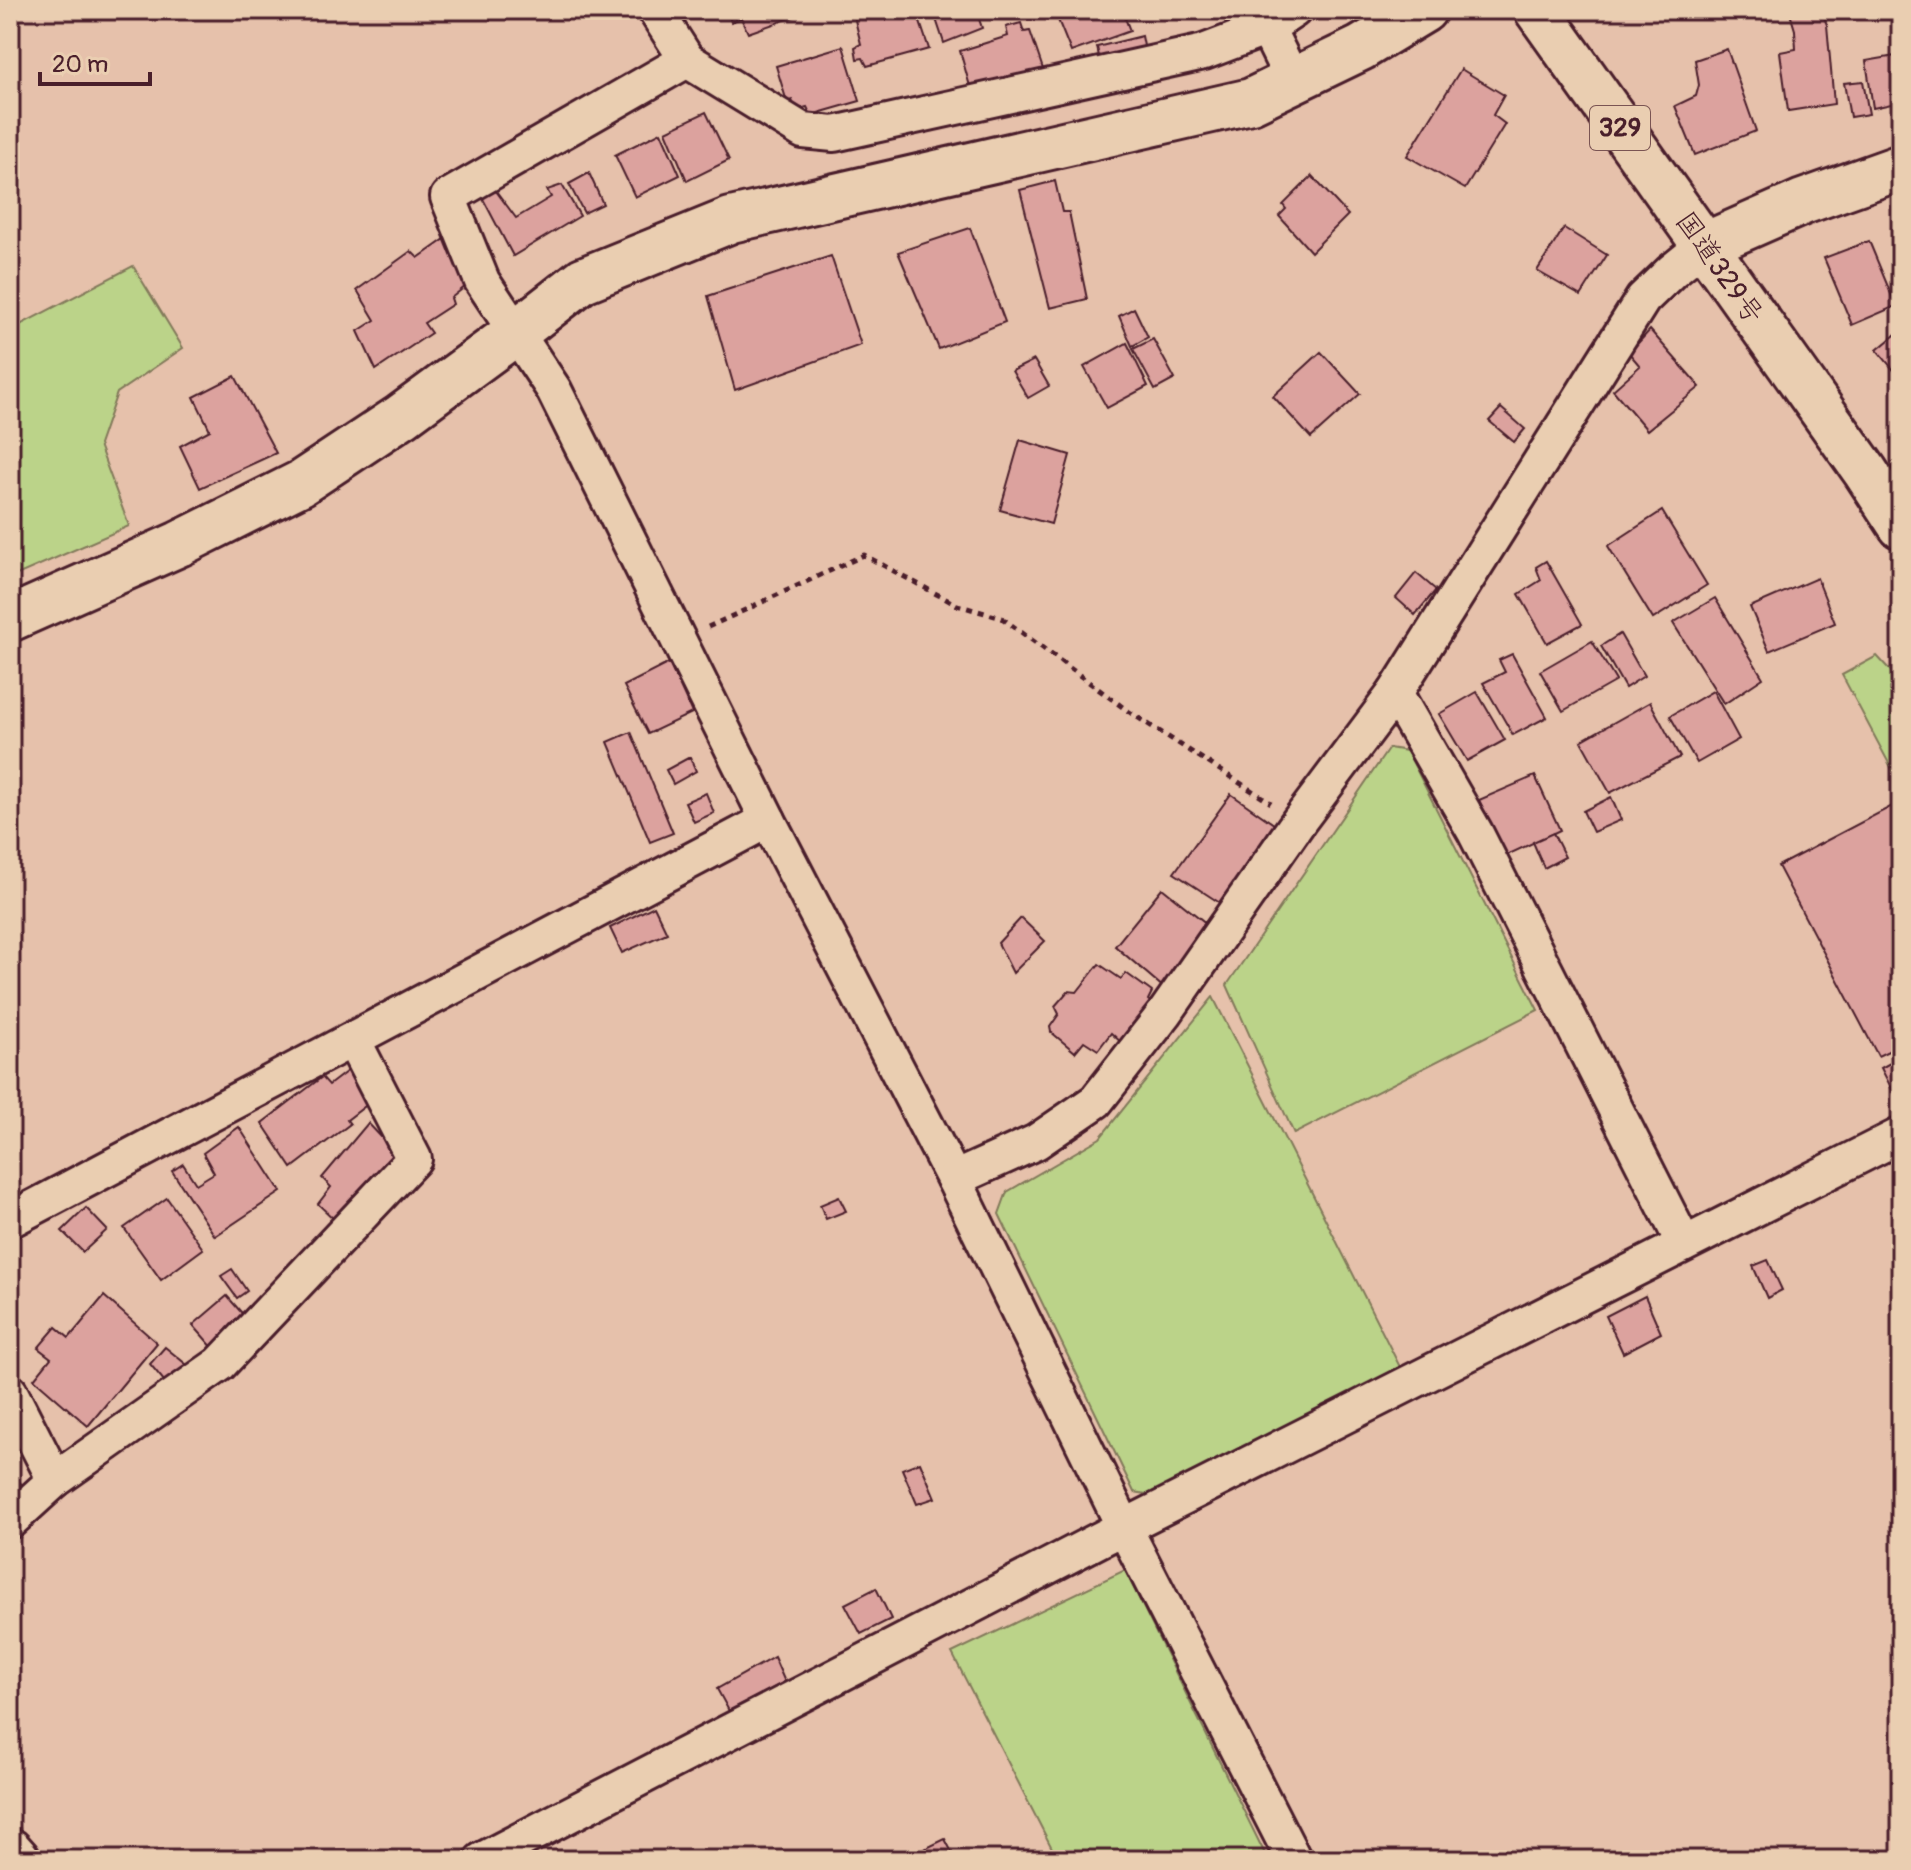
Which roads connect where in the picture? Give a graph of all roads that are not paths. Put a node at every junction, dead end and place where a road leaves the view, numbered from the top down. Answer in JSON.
{"nodes":[{"id":1,"x":655,"y":10,"type":"edge"},
{"id":2,"x":1424,"y":10,"type":"edge"},
{"id":3,"x":1537,"y":10,"type":"edge"},
{"id":4,"x":1281,"y":19,"type":"edge"},
{"id":5,"x":687,"y":60,"type":"junction"},
{"id":6,"x":1293,"y":81,"type":"junction"},
{"id":7,"x":1901,"y":167,"type":"edge"},
{"id":8,"x":1703,"y":246,"type":"junction"},
{"id":9,"x":515,"y":333,"type":"junction"},
{"id":10,"x":1901,"y":526,"type":"edge"},
{"id":11,"x":10,"y":619,"type":"edge"},
{"id":12,"x":1395,"y":693,"type":"junction"},
{"id":13,"x":768,"y":820,"type":"junction"},
{"id":14,"x":353,"y":1040,"type":"junction"},
{"id":15,"x":1901,"y":1135,"type":"edge"},
{"id":16,"x":954,"y":1179,"type":"junction"},
{"id":17,"x":10,"y":1220,"type":"edge"},
{"id":18,"x":1684,"y":1244,"type":"junction"},
{"id":19,"x":10,"y":1392,"type":"edge"},
{"id":20,"x":55,"y":1480,"type":"junction"},
{"id":21,"x":10,"y":1521,"type":"edge"},
{"id":22,"x":1124,"y":1527,"type":"junction"},
{"id":23,"x":10,"y":1851,"type":"edge"},
{"id":24,"x":18,"y":1860,"type":"edge"},
{"id":25,"x":482,"y":1860,"type":"edge"},
{"id":26,"x":1294,"y":1860,"type":"edge"}],
"edges":[{"from":1,"to":5,"type":"street"},
{"from":2,"to":6,"type":"main road"},
{"from":3,"to":8,"type":"main road","name":"国道329号","number":"329"},
{"from":4,"to":5,"type":"street"},
{"from":4,"to":6,"type":"street"},
{"from":5,"to":9,"type":"street"},
{"from":6,"to":9,"type":"main road"},
{"from":7,"to":8,"type":"main road"},
{"from":8,"to":10,"type":"main road","name":"国道329号","number":"329"},
{"from":8,"to":12,"type":"street"},
{"from":9,"to":11,"type":"main road"},
{"from":9,"to":13,"type":"street"},
{"from":12,"to":16,"type":"street"},
{"from":12,"to":18,"type":"street"},
{"from":13,"to":14,"type":"street"},
{"from":13,"to":16,"type":"street"},
{"from":14,"to":17,"type":"street"},
{"from":14,"to":20,"type":"street"},
{"from":15,"to":18,"type":"street"},
{"from":16,"to":22,"type":"street"},
{"from":18,"to":22,"type":"street"},
{"from":19,"to":20,"type":"street"},
{"from":20,"to":21,"type":"street"},
{"from":22,"to":25,"type":"street"},
{"from":22,"to":26,"type":"street"},
{"from":23,"to":24,"type":"main road"}]}
